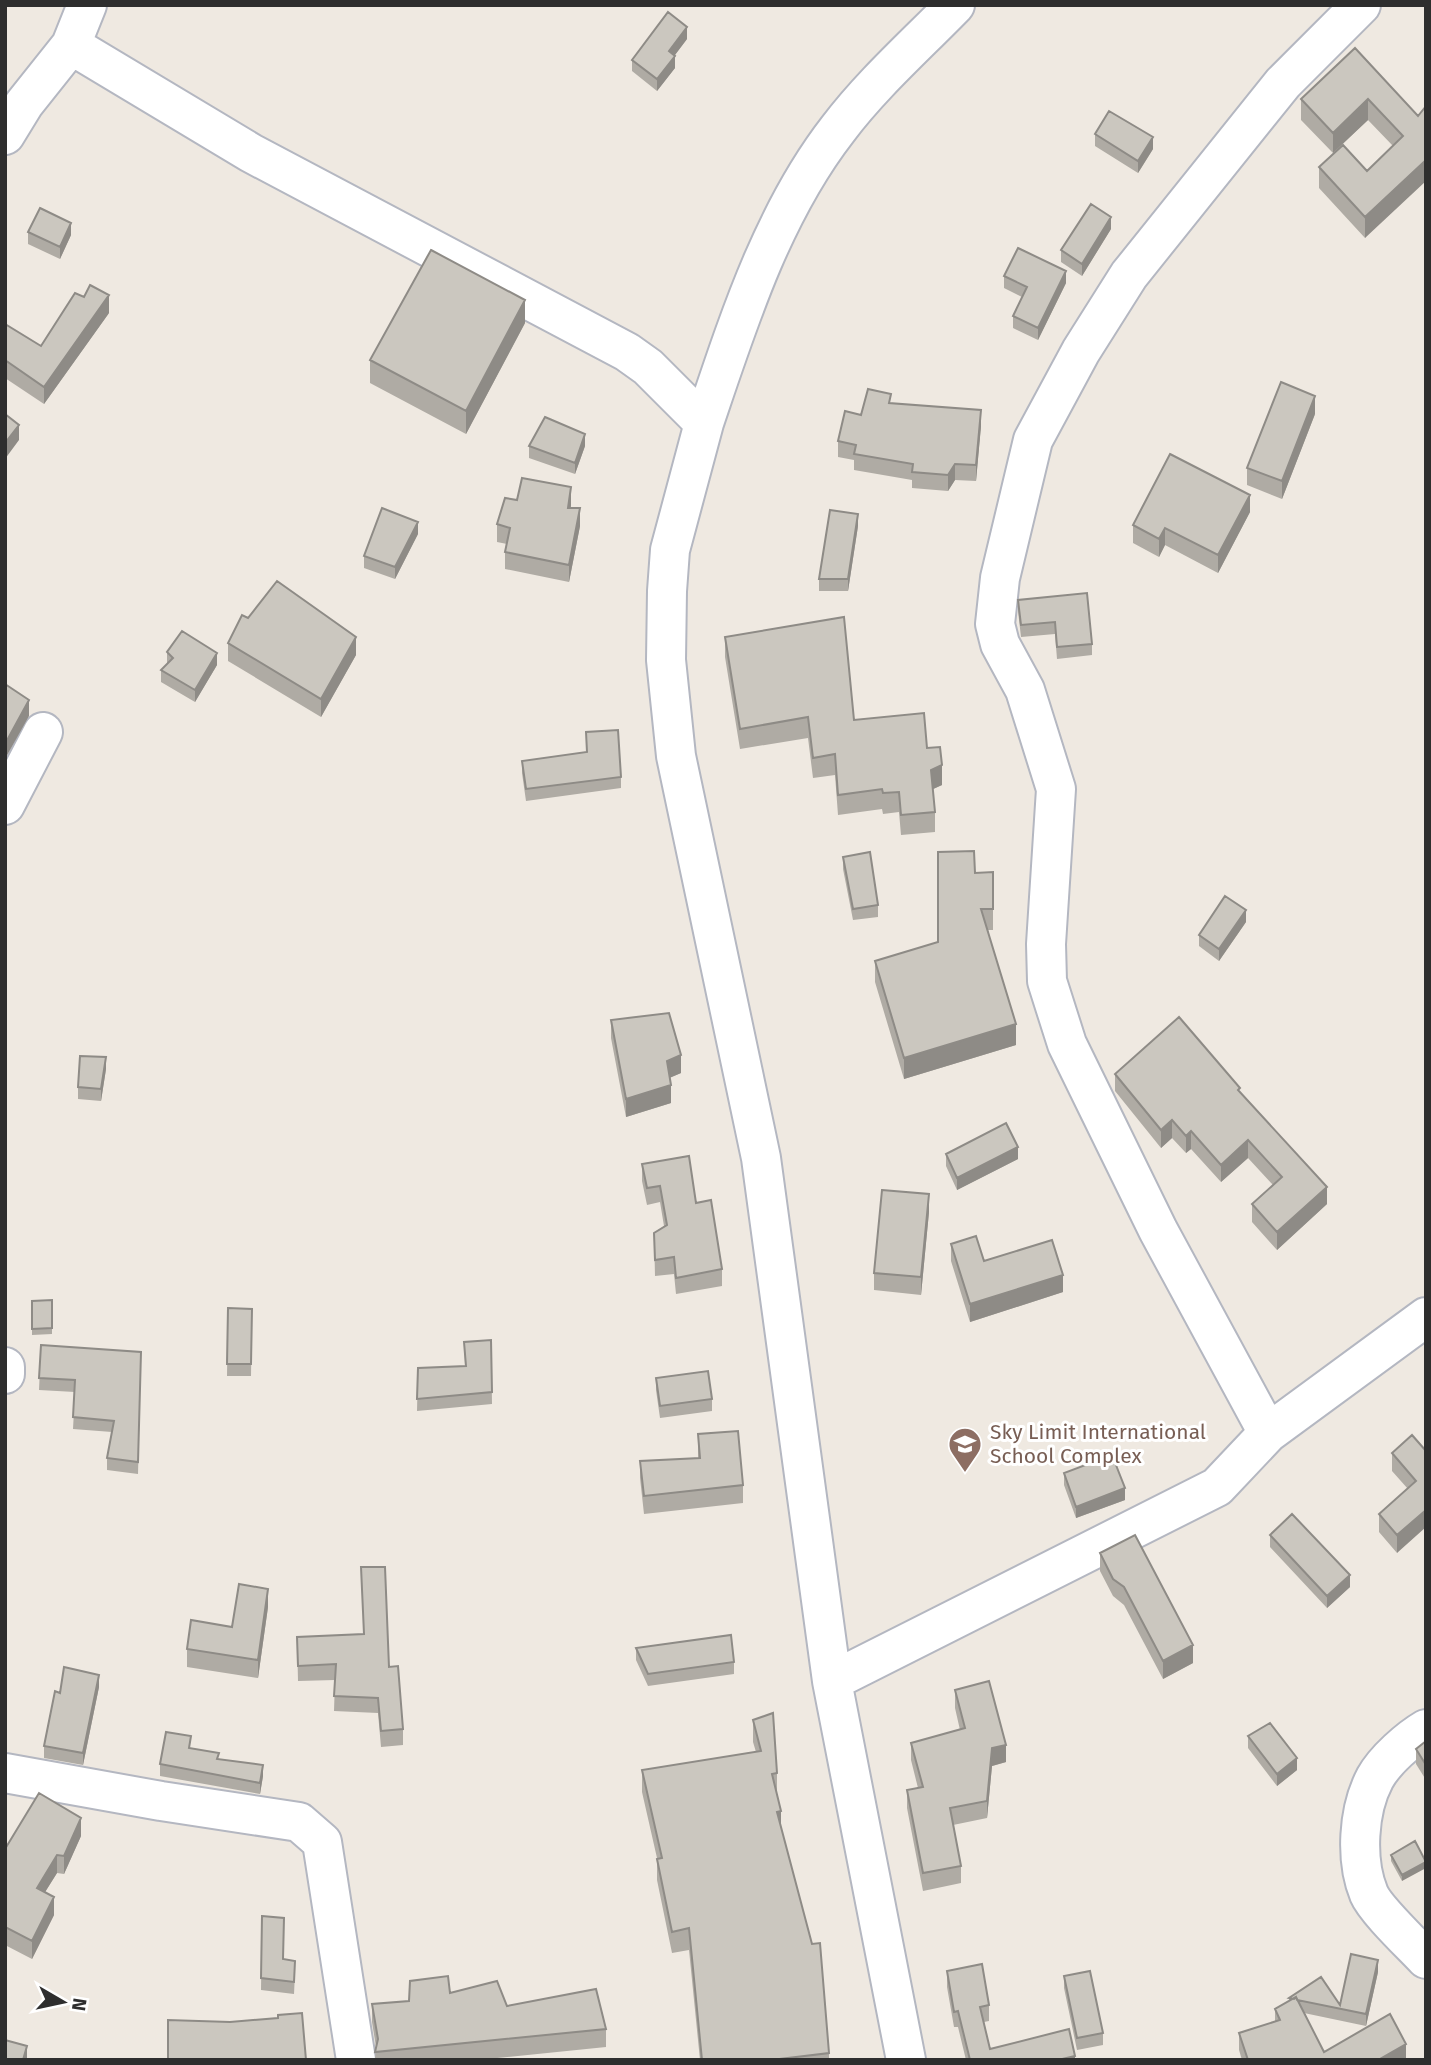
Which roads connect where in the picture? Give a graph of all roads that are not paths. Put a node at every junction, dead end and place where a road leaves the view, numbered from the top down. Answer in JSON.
{"nodes":[{"id":1,"x":87,"y":5,"type":"edge"},
{"id":2,"x":956,"y":5,"type":"edge"},
{"id":3,"x":1361,"y":5,"type":"edge"},
{"id":4,"x":71,"y":45,"type":"junction"},
{"id":5,"x":5,"y":135,"type":"edge"},
{"id":6,"x":704,"y":423,"type":"junction"},
{"id":7,"x":43,"y":732,"type":"dead end"},
{"id":8,"x":5,"y":805,"type":"edge"},
{"id":9,"x":1426,"y":1317,"type":"edge"},
{"id":10,"x":5,"y":1367,"type":"edge"},
{"id":11,"x":5,"y":1374,"type":"edge"},
{"id":12,"x":1268,"y":1433,"type":"junction"},
{"id":13,"x":832,"y":1681,"type":"junction"},
{"id":14,"x":1426,"y":1729,"type":"edge"},
{"id":15,"x":5,"y":1773,"type":"edge"},
{"id":16,"x":1426,"y":1959,"type":"edge"},
{"id":17,"x":356,"y":2060,"type":"edge"},
{"id":18,"x":906,"y":2060,"type":"edge"}],
"edges":[{"from":1,"to":4,"type":"street"},
{"from":2,"to":6,"type":"street"},
{"from":3,"to":12,"type":"street"},
{"from":4,"to":5,"type":"street"},
{"from":4,"to":6,"type":"street"},
{"from":6,"to":13,"type":"street"},
{"from":7,"to":8,"type":"street"},
{"from":9,"to":12,"type":"street"},
{"from":10,"to":11,"type":"street"},
{"from":12,"to":13,"type":"street"},
{"from":13,"to":18,"type":"street"},
{"from":14,"to":16,"type":"street"},
{"from":15,"to":17,"type":"street"}]}
